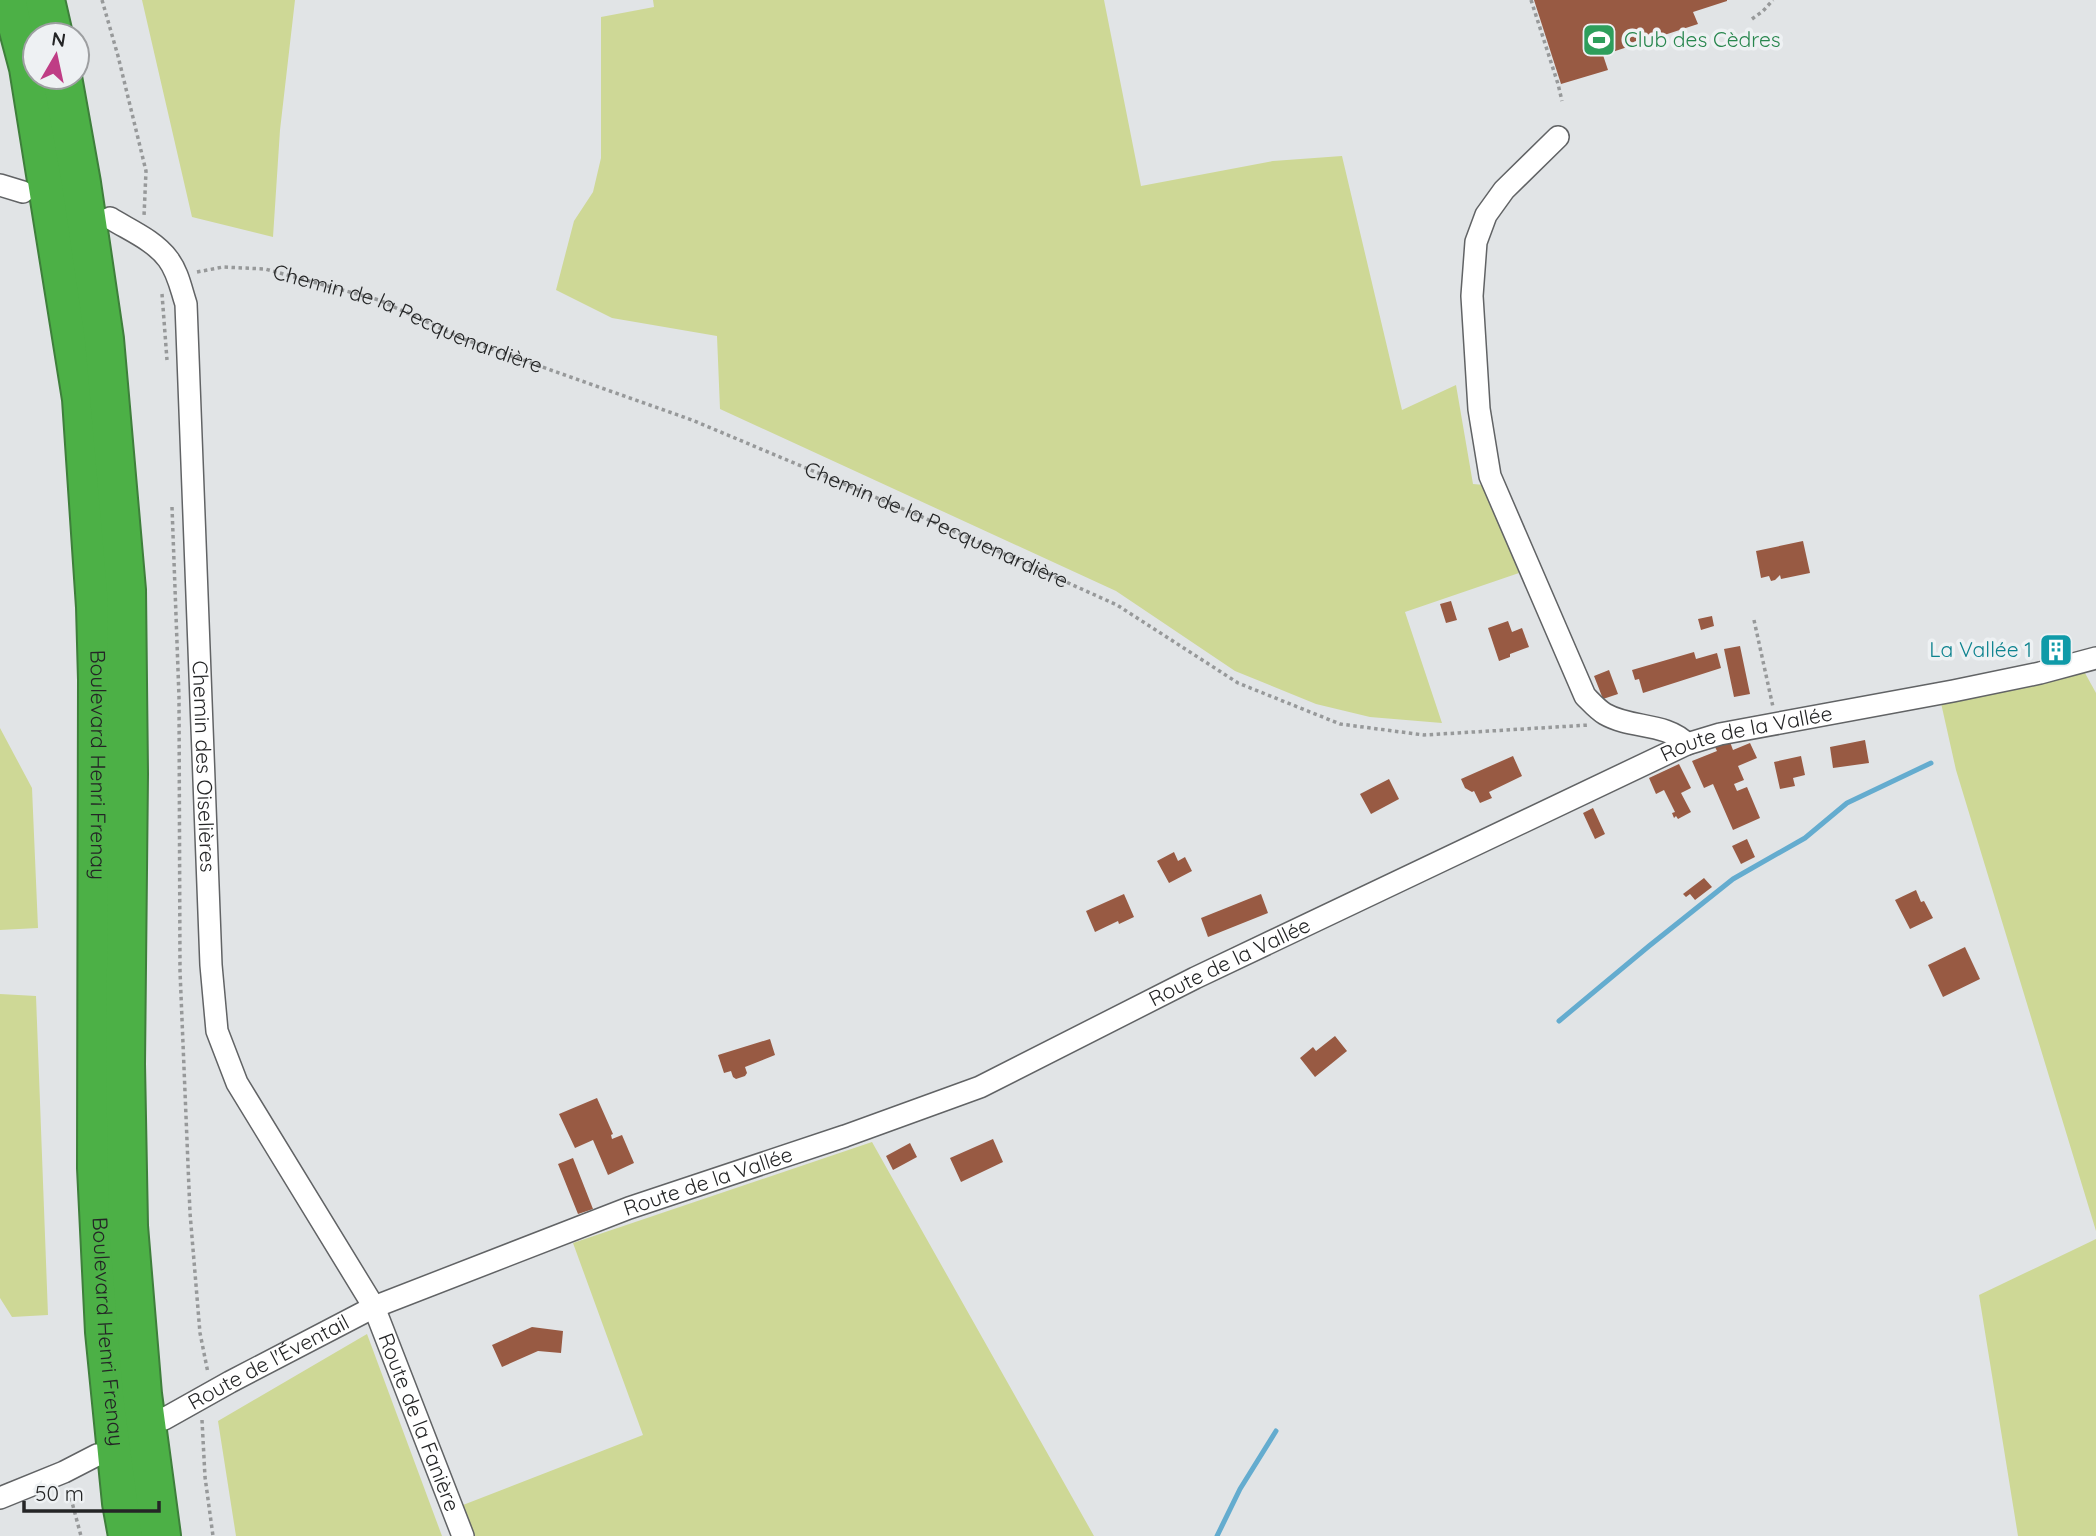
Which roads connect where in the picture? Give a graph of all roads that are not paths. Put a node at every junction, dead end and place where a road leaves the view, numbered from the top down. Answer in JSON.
{"nodes":[{"id":1,"x":11,"y":0,"type":"edge"},
{"id":2,"x":45,"y":0,"type":"edge"},
{"id":3,"x":50,"y":21,"type":"edge"},
{"id":4,"x":65,"y":91,"type":"edge"},
{"id":5,"x":1558,"y":137,"type":"dead end"},
{"id":6,"x":0,"y":185,"type":"edge"},
{"id":7,"x":23,"y":192,"type":"dead end"},
{"id":8,"x":110,"y":218,"type":"dead end"},
{"id":9,"x":2096,"y":658,"type":"edge"},
{"id":10,"x":1687,"y":744,"type":"junction"},
{"id":11,"x":374,"y":1307,"type":"junction"},
{"id":12,"x":164,"y":1419,"type":"dead end"},
{"id":13,"x":97,"y":1455,"type":"dead end"},
{"id":14,"x":0,"y":1498,"type":"edge"},
{"id":15,"x":128,"y":1536,"type":"edge"},
{"id":16,"x":161,"y":1536,"type":"edge"},
{"id":17,"x":463,"y":1536,"type":"edge"}],
"edges":[{"from":1,"to":15,"type":"highway","name":"Boulevard Henri Frenay"},
{"from":2,"to":3,"type":"highway"},
{"from":4,"to":16,"type":"highway","name":"Boulevard Henri Frenay"},
{"from":5,"to":10,"type":"street"},
{"from":6,"to":7,"type":"street"},
{"from":8,"to":11,"type":"street","name":"Chemin des Oiselières"},
{"from":9,"to":10,"type":"street","name":"Route de la Vallée"},
{"from":10,"to":11,"type":"street","name":"Route de la Vallée"},
{"from":11,"to":12,"type":"street","name":"Route de l'Éventail"},
{"from":11,"to":17,"type":"street","name":"Route de la Fanière"},
{"from":13,"to":14,"type":"street"}]}
